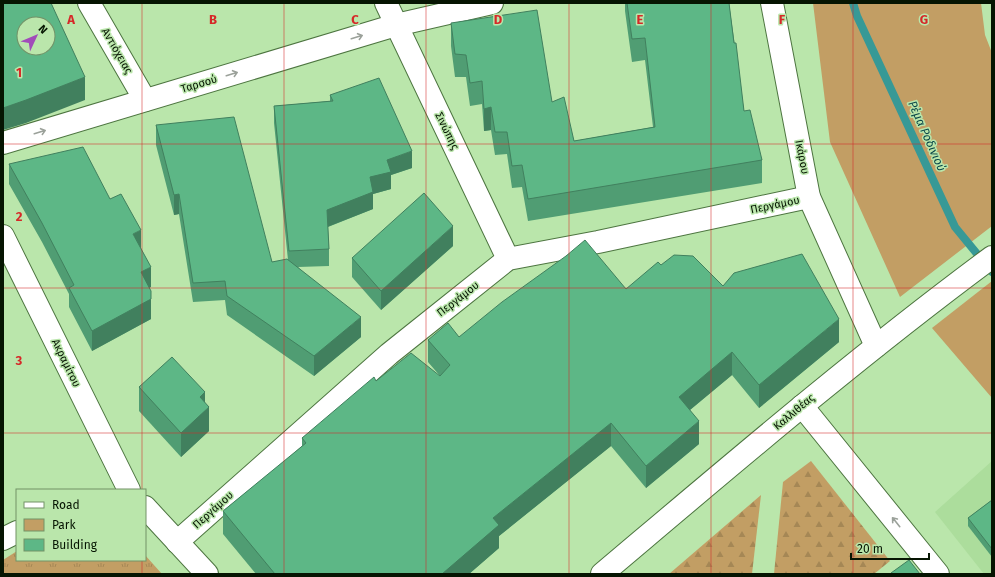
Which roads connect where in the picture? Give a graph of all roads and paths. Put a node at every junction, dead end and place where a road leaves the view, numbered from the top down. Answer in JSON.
{"nodes":[{"id":1,"x":89,"y":3,"type":"edge"},
{"id":2,"x":386,"y":3,"type":"edge"},
{"id":3,"x":492,"y":3,"type":"edge"},
{"id":4,"x":772,"y":3,"type":"edge"},
{"id":5,"x":396,"y":25,"type":"junction"},
{"id":6,"x":145,"y":100,"type":"junction"},
{"id":7,"x":3,"y":143,"type":"edge"},
{"id":8,"x":809,"y":197,"type":"junction"},
{"id":9,"x":3,"y":236,"type":"edge"},
{"id":10,"x":992,"y":257,"type":"edge"},
{"id":11,"x":508,"y":259,"type":"junction"},
{"id":12,"x":876,"y":346,"type":"junction"},
{"id":13,"x":802,"y":406,"type":"junction"},
{"id":14,"x":127,"y":489,"type":"edge"},
{"id":15,"x":146,"y":508,"type":"edge"},
{"id":16,"x":16,"y":532,"type":"edge"},
{"id":17,"x":3,"y":539,"type":"edge"},
{"id":18,"x":177,"y":542,"type":"junction"},
{"id":19,"x":206,"y":574,"type":"edge"},
{"id":20,"x":602,"y":574,"type":"edge"},
{"id":21,"x":938,"y":574,"type":"edge"}],
"edges":[{"from":1,"to":6,"type":"street","name":"Αντιόχειας"},
{"from":2,"to":5,"type":"street","name":"Σινώπης"},
{"from":3,"to":5,"type":"street","name":"Ταρσού"},
{"from":4,"to":8,"type":"street","name":"Ικάρου"},
{"from":6,"to":5,"type":"street","name":"Ταρσού","one_way":true},
{"from":5,"to":11,"type":"street","name":"Σινώπης"},
{"from":7,"to":6,"type":"street","name":"Ταρσού","one_way":true},
{"from":8,"to":11,"type":"street","name":"Περγάμου"},
{"from":8,"to":12,"type":"street","name":"Ικάρου"},
{"from":9,"to":14,"type":"street","name":"Ακραμίτου"},
{"from":10,"to":12,"type":"street","name":"Καλλιθέας"},
{"from":11,"to":18,"type":"street","name":"Περγάμου"},
{"from":12,"to":13,"type":"street","name":"Καλλιθέας"},
{"from":13,"to":20,"type":"street","name":"Καλλιθέας"},
{"from":21,"to":13,"type":"street","one_way":true},
{"from":15,"to":18,"type":"street"},
{"from":16,"to":17,"type":"street"},
{"from":18,"to":19,"type":"street"}]}
